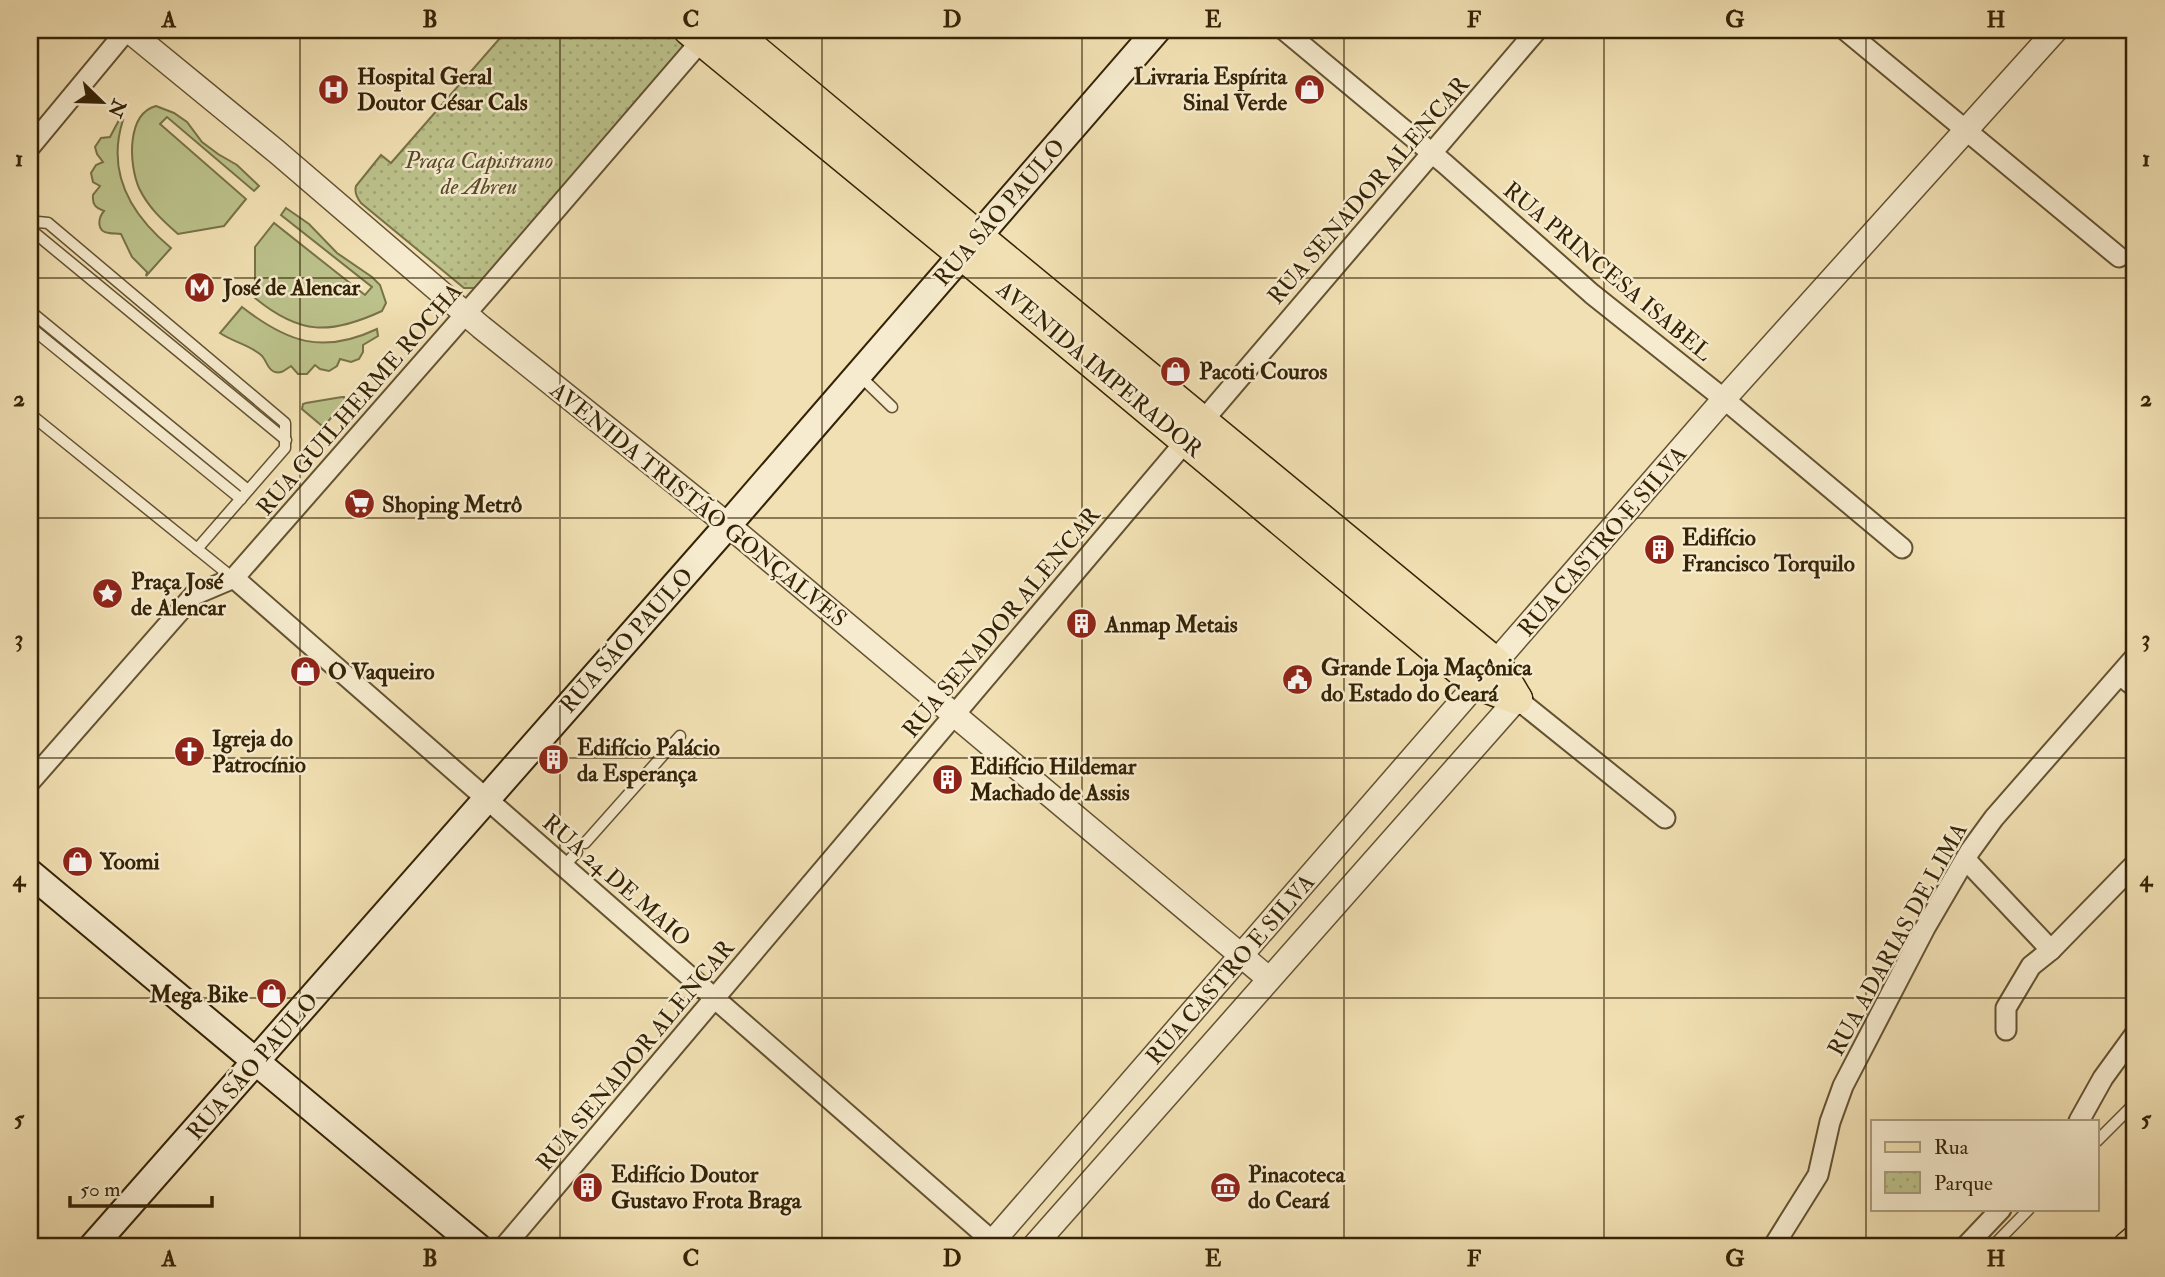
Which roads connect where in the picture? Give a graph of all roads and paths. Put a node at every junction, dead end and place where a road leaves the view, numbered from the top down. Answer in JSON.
{"nodes":[{"id":1,"x":127,"y":30,"type":"edge"},
{"id":2,"x":732,"y":30,"type":"edge"},
{"id":3,"x":1157,"y":30,"type":"edge"},
{"id":4,"x":1284,"y":30,"type":"edge"},
{"id":5,"x":1537,"y":30,"type":"edge"},
{"id":6,"x":1844,"y":30,"type":"edge"},
{"id":7,"x":2056,"y":30,"type":"edge"},
{"id":8,"x":701,"y":33,"type":"edge"},
{"id":9,"x":1966,"y":130,"type":"junction"},
{"id":10,"x":30,"y":147,"type":"edge"},
{"id":11,"x":1431,"y":153,"type":"junction"},
{"id":12,"x":30,"y":227,"type":"edge"},
{"id":13,"x":970,"y":245,"type":"junction"},
{"id":14,"x":2119,"y":257,"type":"dead end"},
{"id":15,"x":30,"y":310,"type":"edge"},
{"id":16,"x":465,"y":314,"type":"junction"},
{"id":17,"x":30,"y":327,"type":"edge"},
{"id":18,"x":858,"y":374,"type":"junction"},
{"id":19,"x":1724,"y":399,"type":"junction"},
{"id":20,"x":892,"y":407,"type":"dead end"},
{"id":21,"x":30,"y":414,"type":"edge"},
{"id":22,"x":1194,"y":432,"type":"junction"},
{"id":23,"x":286,"y":440,"type":"junction"},
{"id":24,"x":248,"y":490,"type":"junction"},
{"id":25,"x":241,"y":499,"type":"junction"},
{"id":26,"x":728,"y":526,"type":"junction"},
{"id":27,"x":1902,"y":548,"type":"dead end"},
{"id":28,"x":198,"y":549,"type":"junction"},
{"id":29,"x":234,"y":578,"type":"junction"},
{"id":30,"x":2135,"y":657,"type":"edge"},
{"id":31,"x":1486,"y":674,"type":"junction"},
{"id":32,"x":2128,"y":681,"type":"edge"},
{"id":33,"x":1517,"y":699,"type":"junction"},
{"id":34,"x":955,"y":715,"type":"junction"},
{"id":35,"x":680,"y":736,"type":"dead end"},
{"id":36,"x":30,"y":782,"type":"edge"},
{"id":37,"x":486,"y":798,"type":"junction"},
{"id":38,"x":1665,"y":818,"type":"dead end"},
{"id":39,"x":585,"y":843,"type":"dead end"},
{"id":40,"x":1966,"y":860,"type":"junction"},
{"id":41,"x":2135,"y":864,"type":"edge"},
{"id":42,"x":30,"y":873,"type":"edge"},
{"id":43,"x":2051,"y":950,"type":"junction"},
{"id":44,"x":1241,"y":955,"type":"junction"},
{"id":45,"x":1268,"y":978,"type":"junction"},
{"id":46,"x":715,"y":999,"type":"junction"},
{"id":47,"x":2006,"y":1030,"type":"dead end"},
{"id":48,"x":2135,"y":1034,"type":"edge"},
{"id":49,"x":256,"y":1061,"type":"junction"},
{"id":50,"x":2135,"y":1103,"type":"edge"},
{"id":51,"x":2080,"y":1120,"type":"edge"},
{"id":52,"x":2098,"y":1140,"type":"edge"},
{"id":53,"x":2000,"y":1210,"type":"edge"},
{"id":54,"x":2028,"y":1210,"type":"edge"},
{"id":55,"x":2135,"y":1241,"type":"edge"},
{"id":56,"x":993,"y":1245,"type":"edge"},
{"id":57,"x":1779,"y":1246,"type":"edge"},
{"id":58,"x":92,"y":1247,"type":"edge"},
{"id":59,"x":478,"y":1247,"type":"edge"},
{"id":60,"x":504,"y":1247,"type":"edge"},
{"id":61,"x":1033,"y":1247,"type":"edge"},
{"id":62,"x":1965,"y":1247,"type":"edge"},
{"id":63,"x":1992,"y":1247,"type":"edge"},
{"id":64,"x":2128,"y":1247,"type":"edge"}],
"edges":[{"from":1,"to":10,"type":"street"},
{"from":1,"to":16,"type":"street","name":"AVENIDA TRISTÃO GONÇALVES"},
{"from":2,"to":13,"type":"main road","name":"AVENIDA IMPERADOR"},
{"from":3,"to":13,"type":"main road","name":"RUA SÃO PAULO"},
{"from":4,"to":11,"type":"street","name":"RUA PRINCESA ISABEL"},
{"from":5,"to":11,"type":"street","name":"RUA SENADOR ALENCAR"},
{"from":6,"to":9,"type":"street"},
{"from":7,"to":9,"type":"street","name":"RUA CASTRO E SILVA"},
{"from":8,"to":13,"type":"main road","name":"AVENIDA IMPERADOR"},
{"from":8,"to":16,"type":"street","name":"RUA GUILHERME ROCHA"},
{"from":9,"to":14,"type":"street"},
{"from":9,"to":19,"type":"street","name":"RUA CASTRO E SILVA"},
{"from":11,"to":19,"type":"street","name":"RUA PRINCESA ISABEL"},
{"from":11,"to":22,"type":"street","name":"RUA SENADOR ALENCAR"},
{"from":12,"to":23,"type":"lane"},
{"from":12,"to":23,"type":"lane"},
{"from":13,"to":18,"type":"main road","name":"RUA SÃO PAULO"},
{"from":13,"to":22,"type":"main road","name":"AVENIDA IMPERADOR"},
{"from":15,"to":24,"type":"lane"},
{"from":16,"to":26,"type":"street","name":"AVENIDA TRISTÃO GONÇALVES"},
{"from":16,"to":29,"type":"street","name":"RUA GUILHERME ROCHA"},
{"from":17,"to":25,"type":"lane"},
{"from":18,"to":20,"type":"lane"},
{"from":18,"to":26,"type":"main road","name":"RUA SÃO PAULO"},
{"from":19,"to":27,"type":"street","name":"RUA PRINCESA ISABEL"},
{"from":19,"to":31,"type":"street","name":"RUA CASTRO E SILVA"},
{"from":21,"to":28,"type":"lane"},
{"from":22,"to":31,"type":"main road","name":"AVENIDA IMPERADOR"},
{"from":22,"to":34,"type":"street","name":"RUA SENADOR ALENCAR"},
{"from":23,"to":24,"type":"lane"},
{"from":24,"to":25,"type":"lane"},
{"from":25,"to":28,"type":"lane"},
{"from":26,"to":34,"type":"street","name":"AVENIDA TRISTÃO GONÇALVES"},
{"from":26,"to":37,"type":"main road","name":"RUA SÃO PAULO"},
{"from":28,"to":29,"type":"lane"},
{"from":29,"to":36,"type":"street","name":"RUA GUILHERME ROCHA"},
{"from":29,"to":37,"type":"street","name":"RUA 24 DE MAIO"},
{"from":30,"to":32,"type":"street","name":"RUA ADARIAS DE LIMA"},
{"from":31,"to":33,"type":"main road","name":"AVENIDA IMPERADOR"},
{"from":31,"to":44,"type":"street","name":"RUA CASTRO E SILVA"},
{"from":32,"to":40,"type":"street","name":"RUA ADARIAS DE LIMA"},
{"from":33,"to":38,"type":"street","name":"AVENIDA IMPERADOR"},
{"from":33,"to":45,"type":"street","name":"RUA CASTRO E SILVA"},
{"from":34,"to":44,"type":"street","name":"AVENIDA TRISTÃO GONÇALVES"},
{"from":34,"to":46,"type":"street","name":"RUA SENADOR ALENCAR"},
{"from":35,"to":39,"type":"lane"},
{"from":37,"to":46,"type":"street","name":"RUA 24 DE MAIO"},
{"from":37,"to":49,"type":"main road","name":"RUA SÃO PAULO"},
{"from":40,"to":43,"type":"street"},
{"from":40,"to":57,"type":"street","name":"RUA ADARIAS DE LIMA"},
{"from":41,"to":43,"type":"street"},
{"from":42,"to":49,"type":"main road"},
{"from":43,"to":47,"type":"street"},
{"from":44,"to":45,"type":"street","name":"AVENIDA TRISTÃO GONÇALVES"},
{"from":44,"to":56,"type":"street","name":"RUA CASTRO E SILVA"},
{"from":45,"to":61,"type":"street","name":"RUA CASTRO E SILVA"},
{"from":46,"to":56,"type":"street","name":"RUA 24 DE MAIO"},
{"from":46,"to":60,"type":"street","name":"RUA SENADOR ALENCAR"},
{"from":48,"to":51,"type":"street"},
{"from":49,"to":58,"type":"main road","name":"RUA SÃO PAULO"},
{"from":49,"to":59,"type":"main road"},
{"from":50,"to":52,"type":"lane"},
{"from":53,"to":62,"type":"street"},
{"from":54,"to":63,"type":"lane"},
{"from":55,"to":64,"type":"main road"}]}
